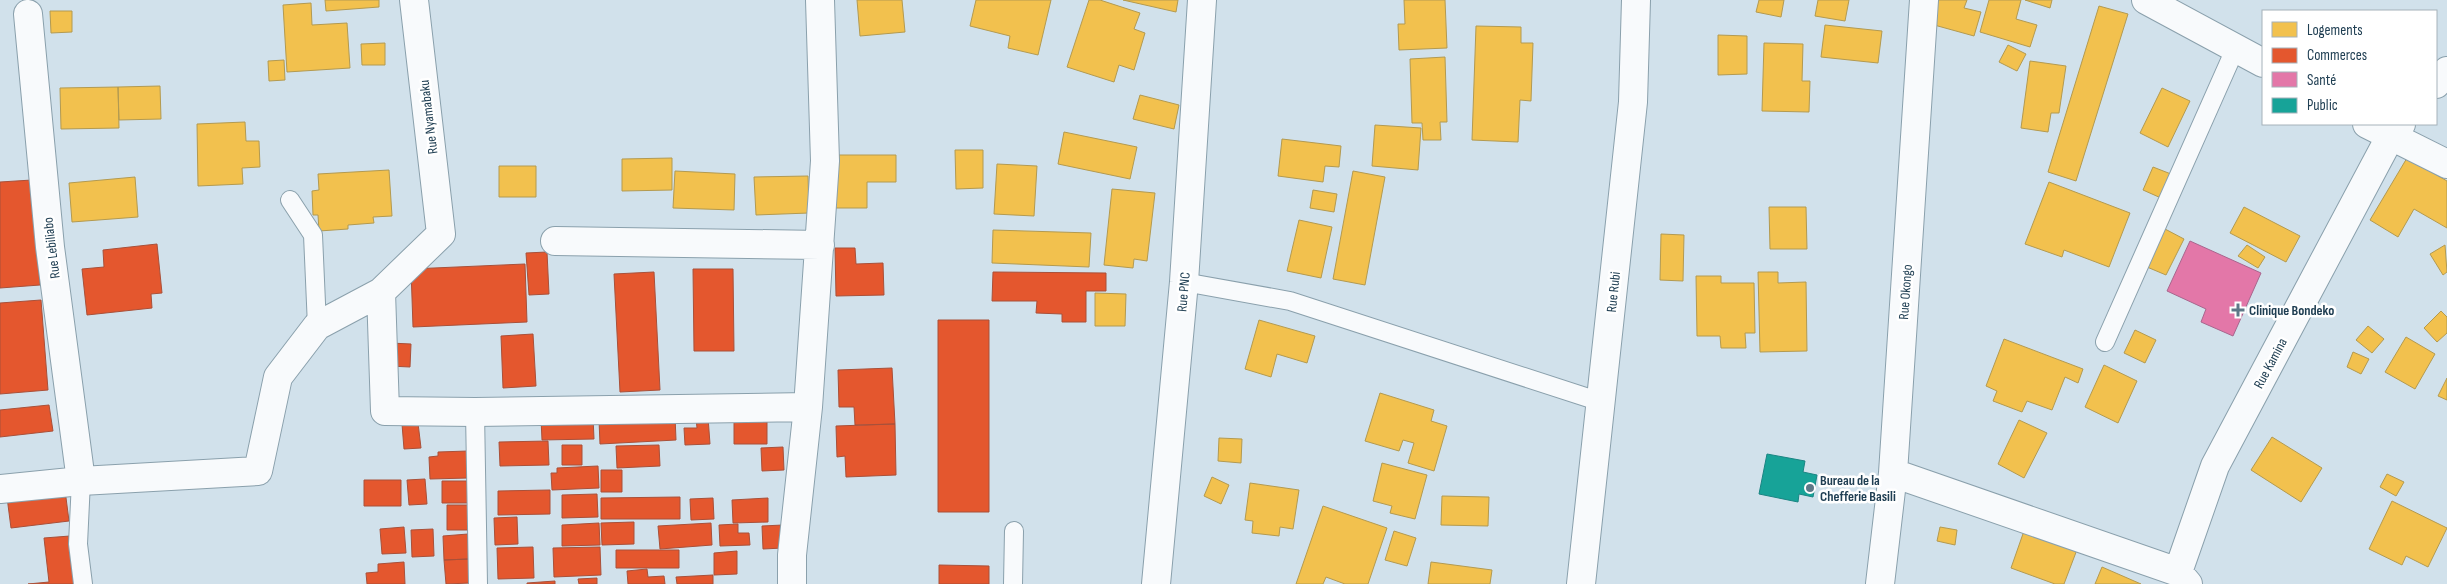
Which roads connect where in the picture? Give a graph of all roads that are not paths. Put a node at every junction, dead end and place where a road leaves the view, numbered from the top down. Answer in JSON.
{"nodes":[{"id":1,"x":414,"y":0,"type":"edge"},
{"id":2,"x":820,"y":0,"type":"edge"},
{"id":3,"x":1202,"y":0,"type":"edge"},
{"id":4,"x":1636,"y":0,"type":"edge"},
{"id":5,"x":1924,"y":0,"type":"edge"},
{"id":6,"x":2146,"y":0,"type":"edge"},
{"id":7,"x":28,"y":14,"type":"dead end"},
{"id":8,"x":2236,"y":47,"type":"junction"},
{"id":9,"x":2262,"y":62,"type":"edge"},
{"id":10,"x":2447,"y":71,"type":"edge"},
{"id":11,"x":2437,"y":83,"type":"edge"},
{"id":12,"x":2372,"y":125,"type":"edge"},
{"id":13,"x":2396,"y":130,"type":"edge"},
{"id":14,"x":2447,"y":164,"type":"edge"},
{"id":15,"x":290,"y":200,"type":"dead end"},
{"id":16,"x":555,"y":242,"type":"dead end"},
{"id":17,"x":820,"y":245,"type":"junction"},
{"id":18,"x":1184,"y":282,"type":"junction"},
{"id":19,"x":381,"y":292,"type":"junction"},
{"id":20,"x":317,"y":326,"type":"junction"},
{"id":21,"x":2105,"y":342,"type":"dead end"},
{"id":22,"x":1601,"y":402,"type":"junction"},
{"id":23,"x":808,"y":407,"type":"junction"},
{"id":24,"x":476,"y":412,"type":"junction"},
{"id":25,"x":1893,"y":473,"type":"junction"},
{"id":26,"x":81,"y":481,"type":"junction"},
{"id":27,"x":0,"y":490,"type":"edge"},
{"id":28,"x":1014,"y":531,"type":"dead end"},
{"id":29,"x":2183,"y":578,"type":"edge"},
{"id":30,"x":83,"y":584,"type":"edge"},
{"id":31,"x":478,"y":584,"type":"edge"},
{"id":32,"x":792,"y":584,"type":"edge"},
{"id":33,"x":1013,"y":584,"type":"edge"},
{"id":34,"x":1156,"y":584,"type":"edge"},
{"id":35,"x":1581,"y":584,"type":"edge"},
{"id":36,"x":1880,"y":584,"type":"edge"}],
"edges":[{"from":1,"to":19,"type":"street","name":"Rue Nyamabaku"},
{"from":2,"to":17,"type":"street"},
{"from":3,"to":18,"type":"street","name":"Rue PNC"},
{"from":4,"to":22,"type":"street","name":"Rue Rubi"},
{"from":5,"to":25,"type":"street","name":"Rue Okongo"},
{"from":6,"to":8,"type":"street"},
{"from":7,"to":26,"type":"street","name":"Rue Lebiliabo"},
{"from":8,"to":9,"type":"street"},
{"from":8,"to":21,"type":"lane"},
{"from":10,"to":11,"type":"street"},
{"from":12,"to":13,"type":"street"},
{"from":13,"to":14,"type":"street"},
{"from":13,"to":29,"type":"street","name":"Rue Kamina"},
{"from":15,"to":20,"type":"lane"},
{"from":16,"to":17,"type":"street"},
{"from":17,"to":23,"type":"street"},
{"from":18,"to":22,"type":"lane"},
{"from":18,"to":34,"type":"street","name":"Rue PNC"},
{"from":19,"to":20,"type":"street"},
{"from":19,"to":24,"type":"street"},
{"from":20,"to":26,"type":"street"},
{"from":22,"to":35,"type":"street","name":"Rue Rubi"},
{"from":23,"to":24,"type":"street"},
{"from":23,"to":32,"type":"street"},
{"from":24,"to":31,"type":"lane"},
{"from":25,"to":29,"type":"street"},
{"from":25,"to":36,"type":"street","name":"Rue Okongo"},
{"from":26,"to":27,"type":"street"},
{"from":26,"to":30,"type":"lane"},
{"from":28,"to":33,"type":"lane"}]}
